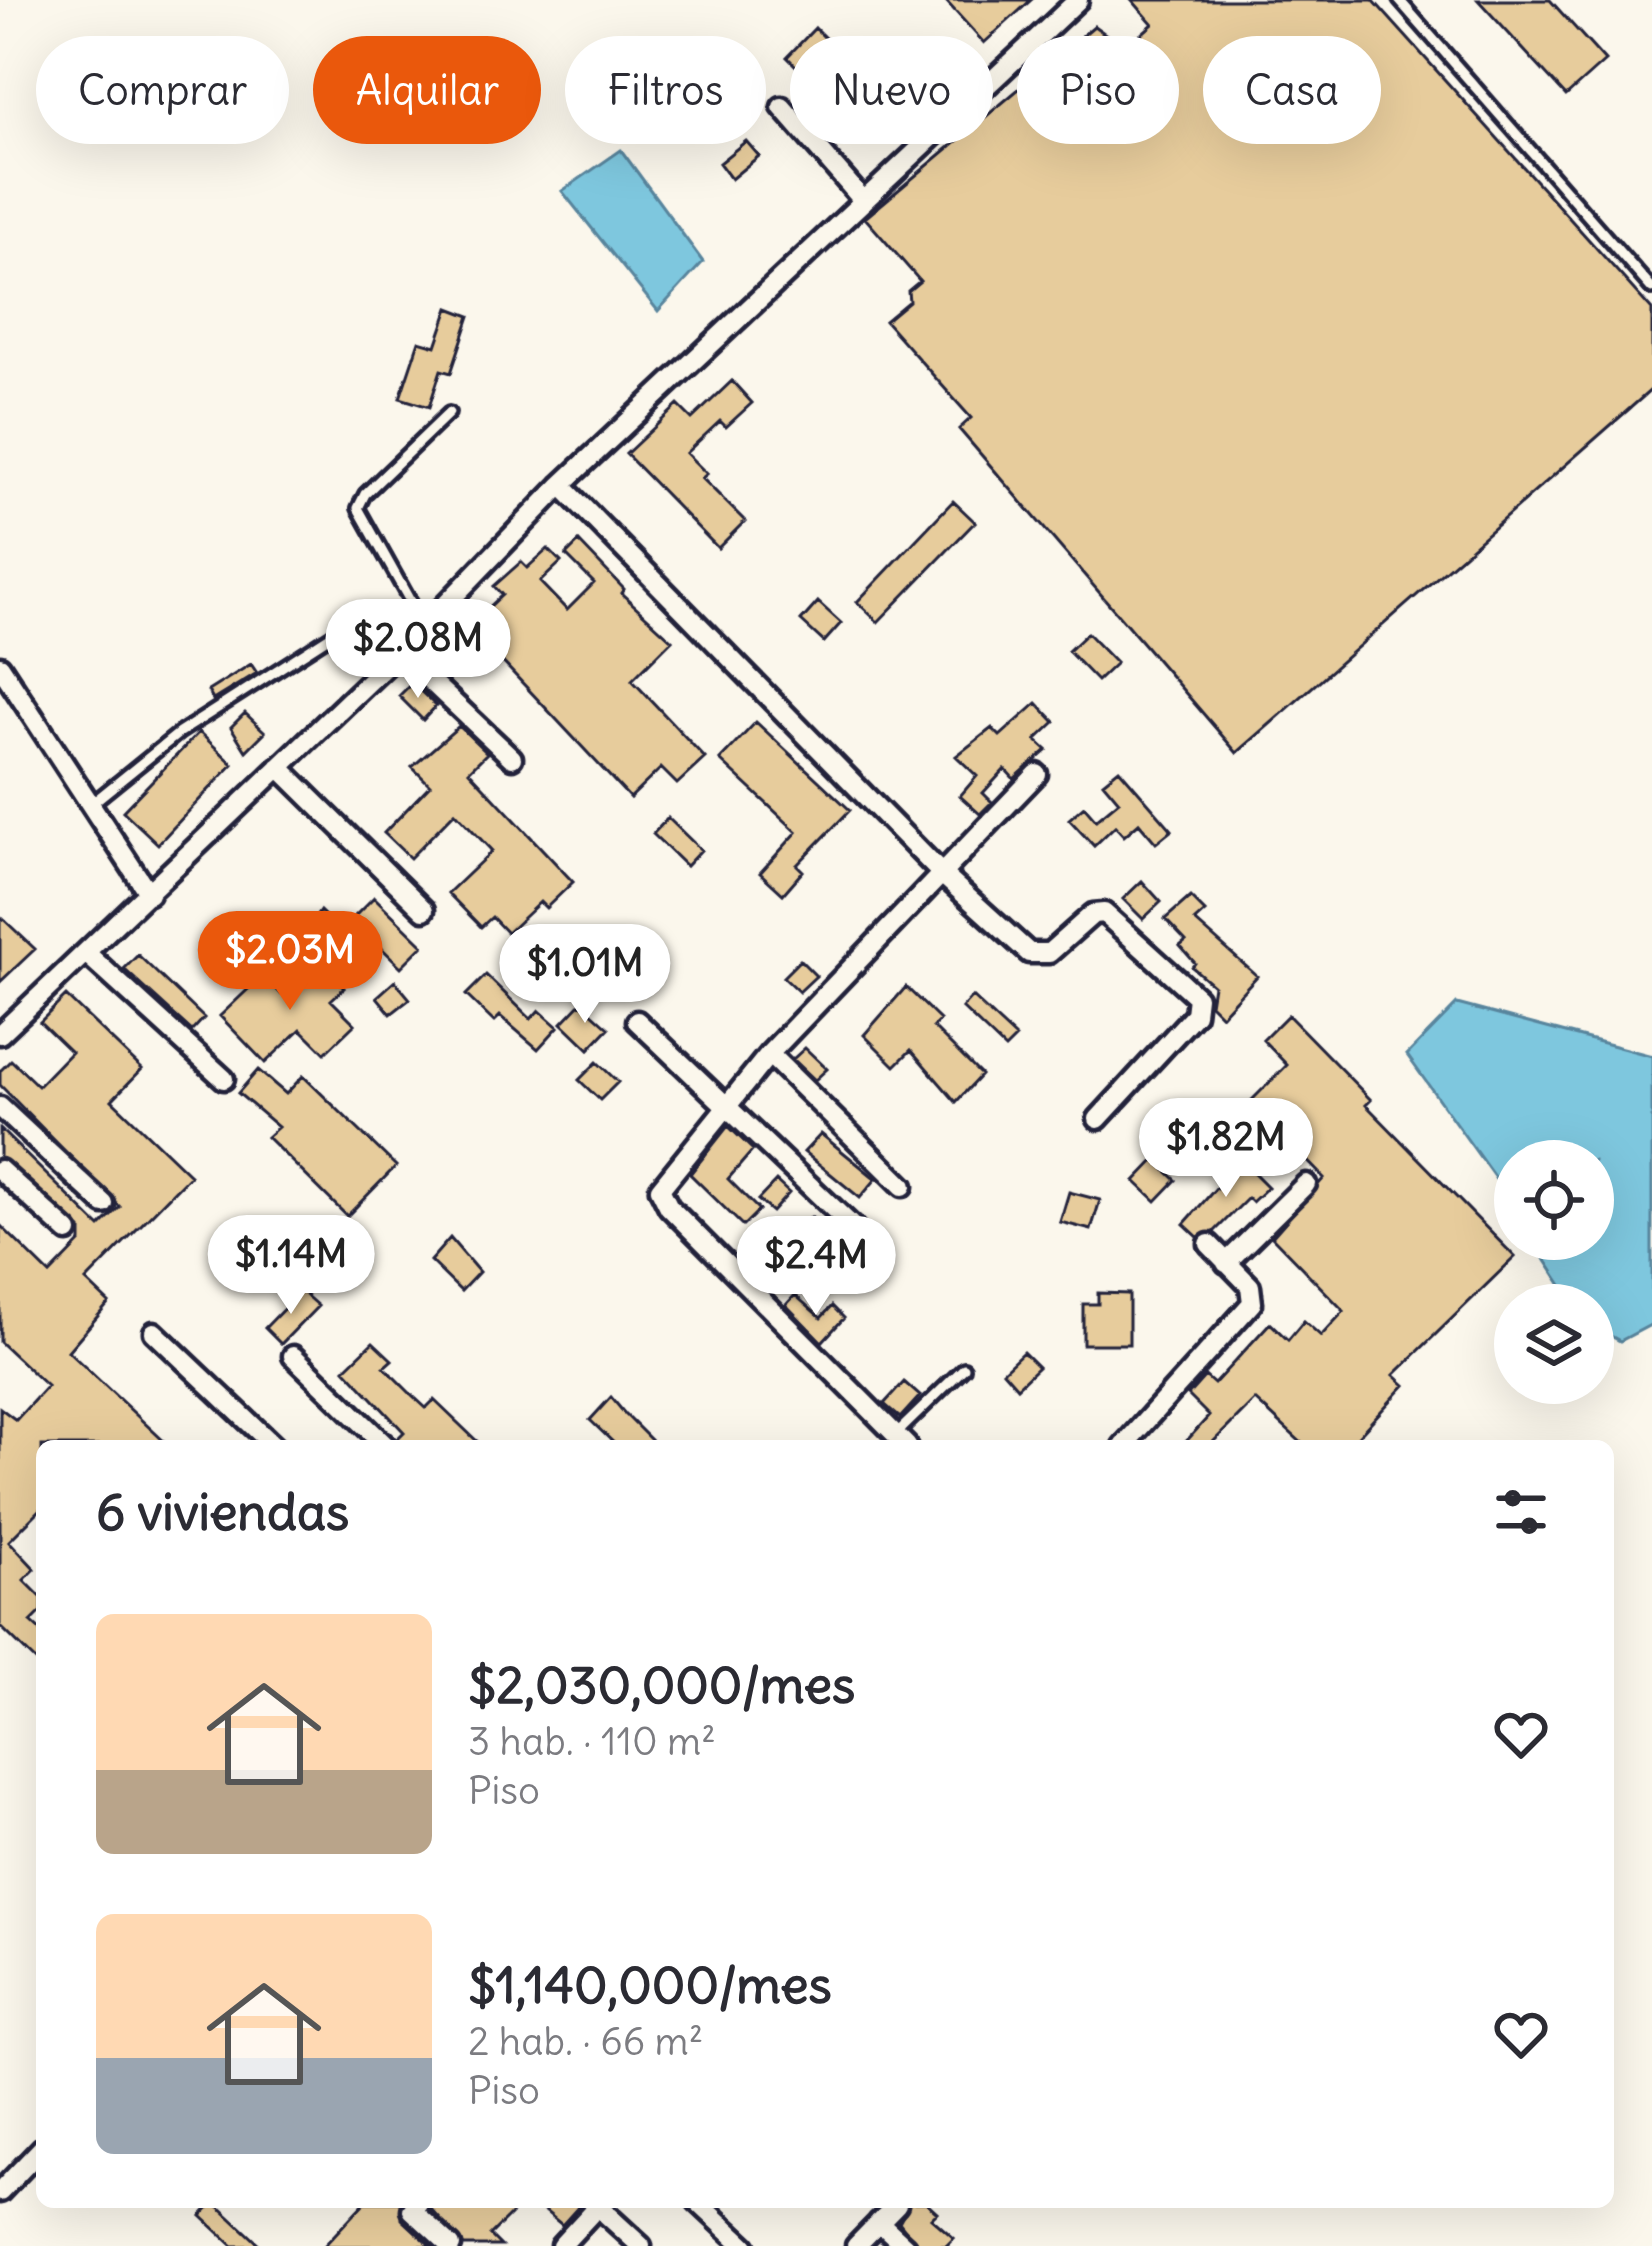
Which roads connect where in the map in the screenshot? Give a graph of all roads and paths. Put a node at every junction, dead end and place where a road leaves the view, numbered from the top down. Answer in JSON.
{"nodes":[{"id":1,"x":1078,"y":0,"type":"edge"},
{"id":2,"x":1399,"y":0,"type":"edge"},
{"id":3,"x":782,"y":107,"type":"dead end"},
{"id":4,"x":862,"y":199,"type":"junction"},
{"id":5,"x":1652,"y":264,"type":"edge"},
{"id":6,"x":1638,"y":274,"type":"junction"},
{"id":7,"x":1652,"y":289,"type":"edge"},
{"id":8,"x":449,"y":413,"type":"dead end"},
{"id":9,"x":561,"y":485,"type":"junction"},
{"id":10,"x":352,"y":622,"type":"dead end"},
{"id":11,"x":424,"y":626,"type":"junction"},
{"id":12,"x":400,"y":652,"type":"junction"},
{"id":13,"x":0,"y":666,"type":"edge"},
{"id":14,"x":512,"y":758,"type":"dead end"},
{"id":15,"x":280,"y":767,"type":"junction"},
{"id":16,"x":1037,"y":774,"type":"dead end"},
{"id":17,"x":90,"y":805,"type":"junction"},
{"id":18,"x":943,"y":875,"type":"junction"},
{"id":19,"x":149,"y":894,"type":"junction"},
{"id":20,"x":424,"y":910,"type":"dead end"},
{"id":21,"x":86,"y":953,"type":"junction"},
{"id":22,"x":638,"y":1021,"type":"dead end"},
{"id":23,"x":0,"y":1034,"type":"edge"},
{"id":24,"x":769,"y":1054,"type":"junction"},
{"id":25,"x":224,"y":1079,"type":"dead end"},
{"id":26,"x":724,"y":1105,"type":"junction"},
{"id":27,"x":0,"y":1107,"type":"edge"},
{"id":28,"x":1098,"y":1119,"type":"dead end"},
{"id":29,"x":0,"y":1170,"type":"edge"},
{"id":30,"x":1306,"y":1184,"type":"dead end"},
{"id":31,"x":903,"y":1186,"type":"dead end"},
{"id":32,"x":104,"y":1204,"type":"dead end"},
{"id":33,"x":854,"y":1228,"type":"dead end"},
{"id":34,"x":68,"y":1232,"type":"dead end"},
{"id":35,"x":1209,"y":1244,"type":"dead end"},
{"id":36,"x":1226,"y":1263,"type":"junction"},
{"id":37,"x":154,"y":1332,"type":"dead end"},
{"id":38,"x":293,"y":1357,"type":"dead end"},
{"id":39,"x":964,"y":1368,"type":"dead end"},
{"id":40,"x":268,"y":1440,"type":"edge"},
{"id":41,"x":380,"y":1440,"type":"edge"},
{"id":42,"x":893,"y":1440,"type":"edge"},
{"id":43,"x":897,"y":1440,"type":"edge"},
{"id":44,"x":1129,"y":1440,"type":"edge"},
{"id":45,"x":36,"y":2154,"type":"edge"},
{"id":46,"x":0,"y":2192,"type":"edge"},
{"id":47,"x":414,"y":2208,"type":"edge"},
{"id":48,"x":592,"y":2208,"type":"edge"},
{"id":49,"x":599,"y":2208,"type":"edge"},
{"id":50,"x":704,"y":2208,"type":"edge"},
{"id":51,"x":893,"y":2208,"type":"edge"},
{"id":52,"x":879,"y":2222,"type":"junction"},
{"id":53,"x":451,"y":2246,"type":"edge"},
{"id":54,"x":561,"y":2246,"type":"edge"},
{"id":55,"x":641,"y":2246,"type":"edge"},
{"id":56,"x":745,"y":2246,"type":"edge"},
{"id":57,"x":856,"y":2246,"type":"edge"},
{"id":58,"x":905,"y":2246,"type":"edge"}],
"edges":[{"from":1,"to":4,"type":"street"},
{"from":2,"to":6,"type":"lane"},
{"from":3,"to":4,"type":"street"},
{"from":4,"to":9,"type":"street"},
{"from":5,"to":6,"type":"lane"},
{"from":6,"to":7,"type":"lane"},
{"from":8,"to":11,"type":"lane"},
{"from":9,"to":11,"type":"street"},
{"from":9,"to":18,"type":"street"},
{"from":10,"to":17,"type":"lane"},
{"from":11,"to":12,"type":"street"},
{"from":12,"to":14,"type":"street"},
{"from":12,"to":15,"type":"street"},
{"from":13,"to":17,"type":"street"},
{"from":15,"to":19,"type":"street"},
{"from":15,"to":20,"type":"street"},
{"from":16,"to":18,"type":"street"},
{"from":17,"to":19,"type":"street"},
{"from":18,"to":24,"type":"street"},
{"from":18,"to":28,"type":"street"},
{"from":19,"to":21,"type":"street"},
{"from":21,"to":23,"type":"street"},
{"from":21,"to":25,"type":"street"},
{"from":22,"to":26,"type":"street"},
{"from":24,"to":26,"type":"street"},
{"from":24,"to":31,"type":"street"},
{"from":26,"to":33,"type":"street"},
{"from":26,"to":42,"type":"street"},
{"from":27,"to":32,"type":"street"},
{"from":29,"to":34,"type":"street"},
{"from":30,"to":36,"type":"street"},
{"from":35,"to":36,"type":"street"},
{"from":36,"to":44,"type":"street"},
{"from":37,"to":40,"type":"street"},
{"from":38,"to":41,"type":"street"},
{"from":39,"to":43,"type":"lane"},
{"from":45,"to":46,"type":"street"},
{"from":47,"to":53,"type":"street"},
{"from":48,"to":54,"type":"street"},
{"from":49,"to":55,"type":"street"},
{"from":50,"to":56,"type":"street"},
{"from":51,"to":52,"type":"street"},
{"from":52,"to":57,"type":"street"},
{"from":52,"to":58,"type":"street"}]}
